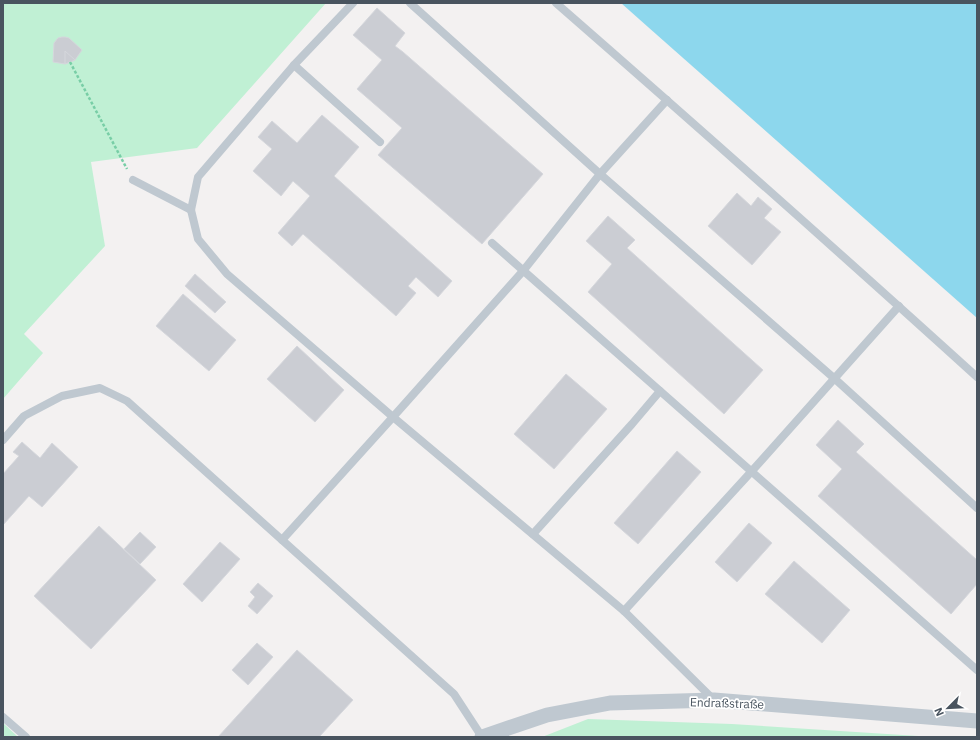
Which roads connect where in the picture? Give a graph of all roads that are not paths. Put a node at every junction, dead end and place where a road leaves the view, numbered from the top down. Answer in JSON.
{"nodes":[{"id":1,"x":353,"y":3,"type":"edge"},
{"id":2,"x":410,"y":3,"type":"edge"},
{"id":3,"x":556,"y":3,"type":"edge"},
{"id":4,"x":294,"y":65,"type":"junction"},
{"id":5,"x":667,"y":100,"type":"junction"},
{"id":6,"x":380,"y":142,"type":"dead end"},
{"id":7,"x":600,"y":174,"type":"junction"},
{"id":8,"x":133,"y":180,"type":"road end"},
{"id":9,"x":191,"y":210,"type":"junction"},
{"id":10,"x":492,"y":244,"type":"dead end"},
{"id":11,"x":523,"y":271,"type":"junction"},
{"id":12,"x":899,"y":306,"type":"junction"},
{"id":13,"x":977,"y":377,"type":"edge"},
{"id":14,"x":835,"y":379,"type":"junction"},
{"id":15,"x":660,"y":392,"type":"junction"},
{"id":16,"x":393,"y":417,"type":"junction"},
{"id":17,"x":3,"y":440,"type":"edge"},
{"id":18,"x":752,"y":472,"type":"junction"},
{"id":19,"x":977,"y":508,"type":"edge"},
{"id":20,"x":532,"y":534,"type":"junction"},
{"id":21,"x":282,"y":540,"type":"junction"},
{"id":22,"x":624,"y":611,"type":"junction"},
{"id":23,"x":977,"y":670,"type":"edge"},
{"id":24,"x":714,"y":700,"type":"junction"},
{"id":25,"x":3,"y":717,"type":"edge"},
{"id":26,"x":977,"y":721,"type":"edge"},
{"id":27,"x":26,"y":737,"type":"edge"},
{"id":28,"x":482,"y":737,"type":"edge"}],
"edges":[{"from":1,"to":4,"type":"lane"},
{"from":2,"to":7,"type":"lane"},
{"from":3,"to":5,"type":"lane"},
{"from":4,"to":6,"type":"lane"},
{"from":4,"to":9,"type":"lane"},
{"from":5,"to":7,"type":"lane"},
{"from":5,"to":12,"type":"lane"},
{"from":7,"to":11,"type":"lane"},
{"from":7,"to":14,"type":"lane"},
{"from":8,"to":9,"type":"lane"},
{"from":9,"to":16,"type":"lane"},
{"from":10,"to":11,"type":"lane"},
{"from":11,"to":15,"type":"lane"},
{"from":11,"to":16,"type":"lane"},
{"from":12,"to":13,"type":"lane"},
{"from":12,"to":14,"type":"lane"},
{"from":14,"to":18,"type":"lane"},
{"from":14,"to":19,"type":"lane"},
{"from":15,"to":18,"type":"lane"},
{"from":15,"to":20,"type":"lane"},
{"from":16,"to":20,"type":"lane"},
{"from":16,"to":21,"type":"lane"},
{"from":17,"to":21,"type":"lane"},
{"from":18,"to":22,"type":"lane"},
{"from":18,"to":23,"type":"lane"},
{"from":20,"to":22,"type":"lane"},
{"from":21,"to":28,"type":"lane"},
{"from":22,"to":24,"type":"lane"},
{"from":24,"to":26,"type":"street","name":"Endraßstraße"},
{"from":24,"to":28,"type":"street","name":"Endraßstraße"},
{"from":25,"to":27,"type":"lane"}]}
